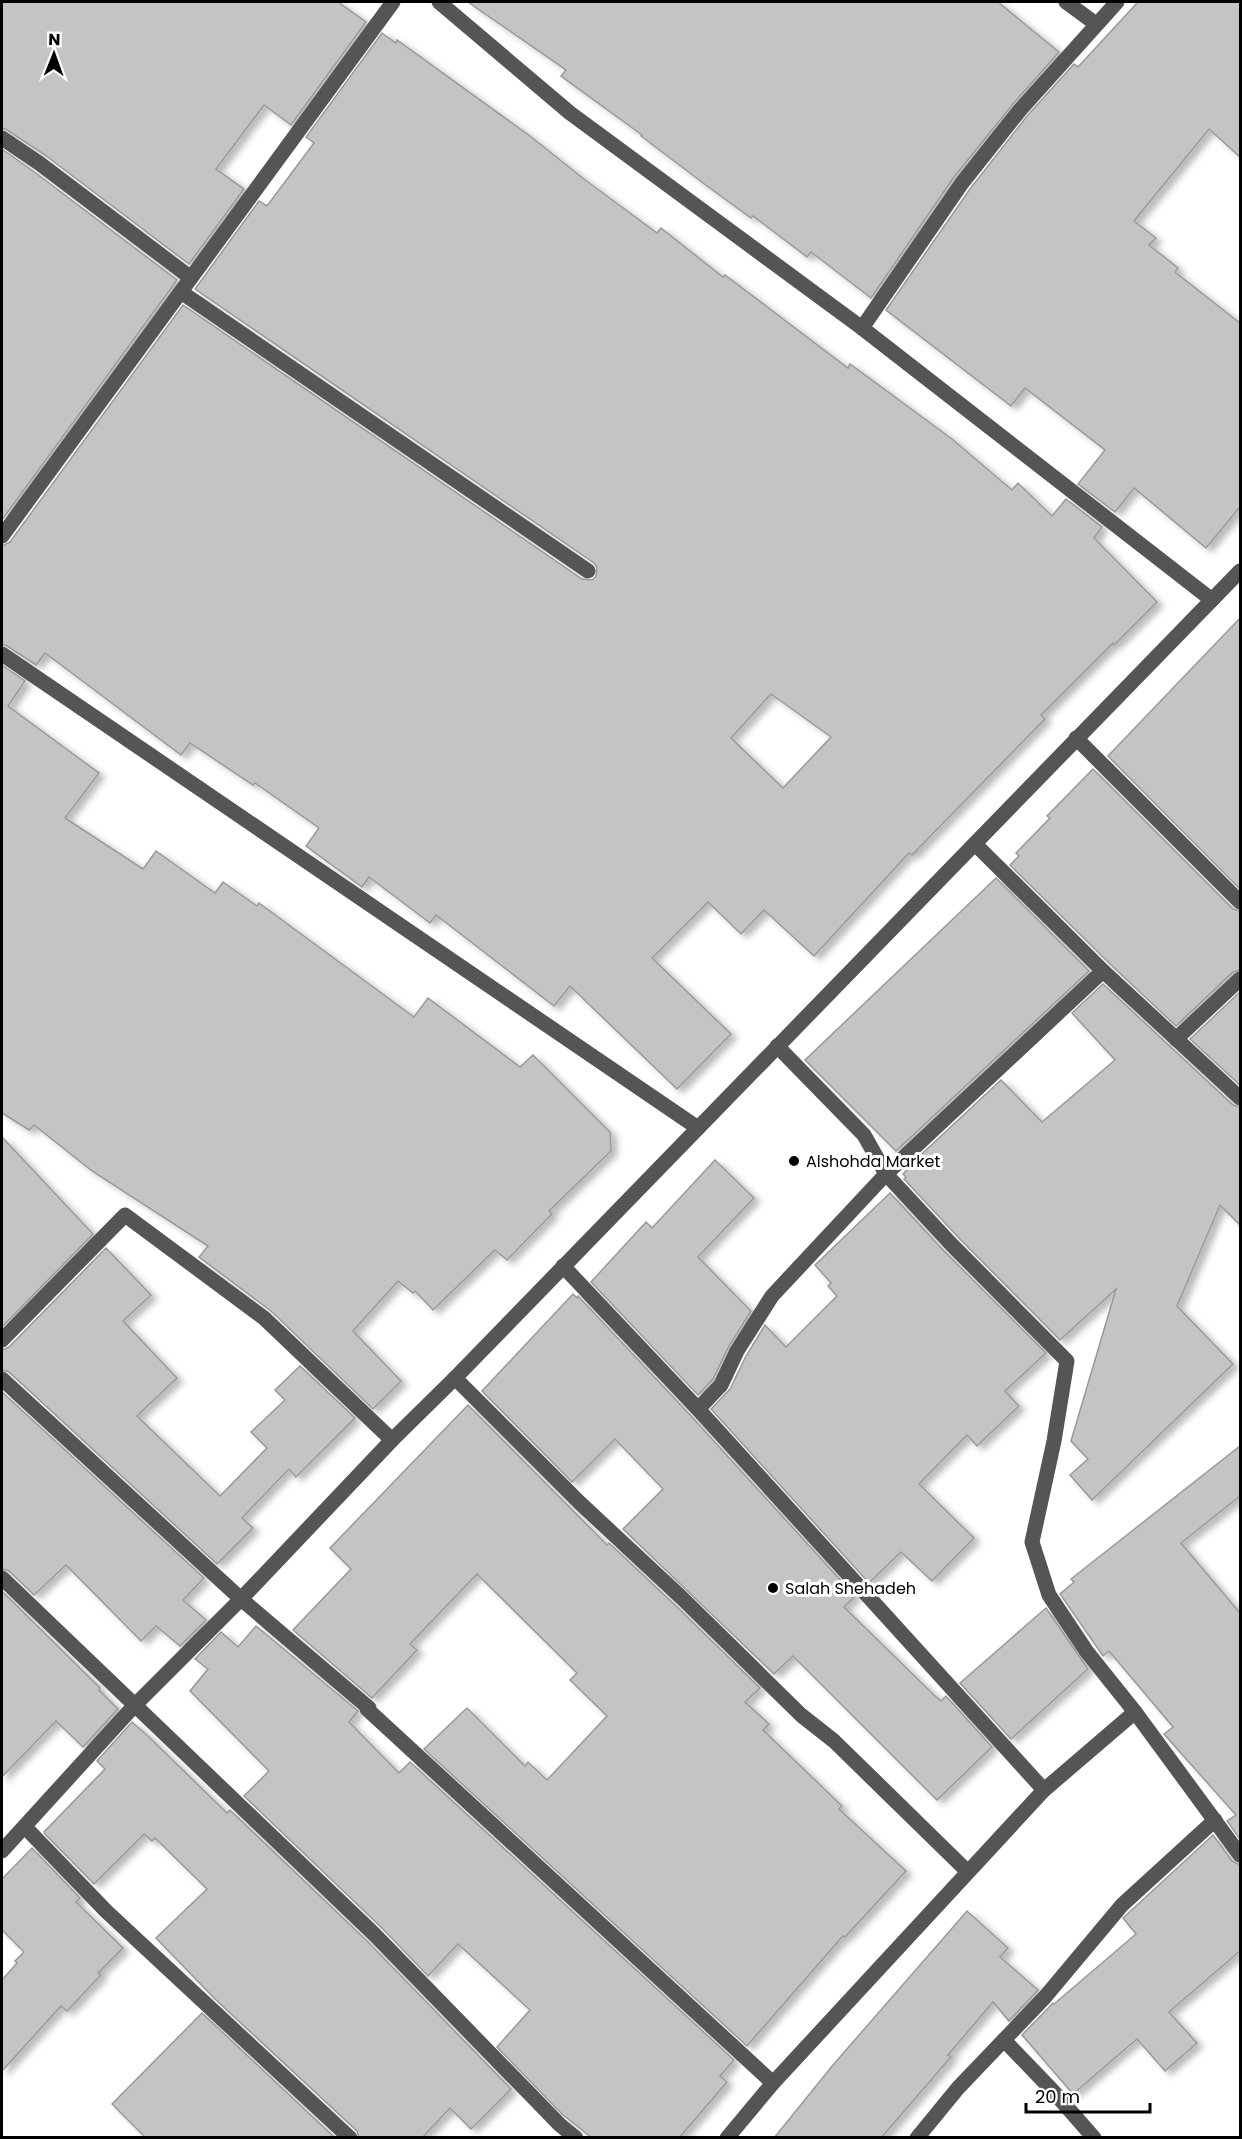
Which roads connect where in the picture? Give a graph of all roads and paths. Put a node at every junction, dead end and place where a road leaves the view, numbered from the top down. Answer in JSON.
{"nodes":[{"id":1,"x":393,"y":2,"type":"edge"},
{"id":2,"x":439,"y":2,"type":"edge"},
{"id":3,"x":1066,"y":2,"type":"edge"},
{"id":4,"x":1117,"y":2,"type":"edge"},
{"id":5,"x":1096,"y":24,"type":"junction"},
{"id":6,"x":2,"y":138,"type":"edge"},
{"id":7,"x":191,"y":278,"type":"junction"},
{"id":8,"x":181,"y":292,"type":"junction"},
{"id":9,"x":862,"y":328,"type":"junction"},
{"id":10,"x":2,"y":536,"type":"edge"},
{"id":11,"x":588,"y":571,"type":"dead end"},
{"id":12,"x":1240,"y":571,"type":"edge"},
{"id":13,"x":1212,"y":600,"type":"junction"},
{"id":14,"x":2,"y":654,"type":"edge"},
{"id":15,"x":1076,"y":738,"type":"junction"},
{"id":16,"x":975,"y":844,"type":"junction"},
{"id":17,"x":1240,"y":902,"type":"edge"},
{"id":18,"x":1103,"y":971,"type":"junction"},
{"id":19,"x":1240,"y":979,"type":"edge"},
{"id":20,"x":1176,"y":1039,"type":"junction"},
{"id":21,"x":777,"y":1046,"type":"junction"},
{"id":22,"x":1240,"y":1098,"type":"edge"},
{"id":23,"x":698,"y":1128,"type":"junction"},
{"id":24,"x":886,"y":1174,"type":"junction"},
{"id":25,"x":563,"y":1266,"type":"junction"},
{"id":26,"x":2,"y":1340,"type":"edge"},
{"id":27,"x":2,"y":1378,"type":"edge"},
{"id":28,"x":455,"y":1378,"type":"junction"},
{"id":29,"x":698,"y":1409,"type":"junction"},
{"id":30,"x":392,"y":1440,"type":"junction"},
{"id":31,"x":2,"y":1578,"type":"edge"},
{"id":32,"x":241,"y":1599,"type":"junction"},
{"id":33,"x":134,"y":1706,"type":"junction"},
{"id":34,"x":1135,"y":1712,"type":"junction"},
{"id":35,"x":1044,"y":1790,"type":"junction"},
{"id":36,"x":1215,"y":1820,"type":"junction"},
{"id":37,"x":26,"y":1827,"type":"junction"},
{"id":38,"x":2,"y":1851,"type":"edge"},
{"id":39,"x":1240,"y":1855,"type":"edge"},
{"id":40,"x":968,"y":1872,"type":"junction"},
{"id":41,"x":1004,"y":2040,"type":"junction"},
{"id":42,"x":773,"y":2083,"type":"junction"},
{"id":43,"x":350,"y":2138,"type":"edge"},
{"id":44,"x":576,"y":2138,"type":"edge"},
{"id":45,"x":727,"y":2138,"type":"edge"},
{"id":46,"x":917,"y":2138,"type":"edge"},
{"id":47,"x":1094,"y":2138,"type":"edge"}],
"edges":[{"from":1,"to":7,"type":"street"},
{"from":2,"to":9,"type":"street"},
{"from":3,"to":5,"type":"street"},
{"from":4,"to":5,"type":"street"},
{"from":5,"to":9,"type":"street"},
{"from":6,"to":7,"type":"street"},
{"from":7,"to":8,"type":"street"},
{"from":8,"to":10,"type":"street"},
{"from":8,"to":11,"type":"street"},
{"from":9,"to":13,"type":"street"},
{"from":12,"to":13,"type":"street"},
{"from":13,"to":15,"type":"street"},
{"from":14,"to":23,"type":"street"},
{"from":15,"to":16,"type":"street"},
{"from":15,"to":17,"type":"street"},
{"from":16,"to":18,"type":"street"},
{"from":16,"to":21,"type":"street"},
{"from":18,"to":20,"type":"street"},
{"from":18,"to":24,"type":"street"},
{"from":19,"to":20,"type":"street"},
{"from":20,"to":22,"type":"street"},
{"from":21,"to":23,"type":"street"},
{"from":21,"to":24,"type":"street"},
{"from":23,"to":25,"type":"street"},
{"from":24,"to":29,"type":"street"},
{"from":24,"to":34,"type":"street"},
{"from":25,"to":28,"type":"street"},
{"from":25,"to":29,"type":"street"},
{"from":26,"to":30,"type":"street"},
{"from":27,"to":32,"type":"street"},
{"from":28,"to":30,"type":"street"},
{"from":28,"to":40,"type":"street"},
{"from":29,"to":35,"type":"street"},
{"from":30,"to":32,"type":"street"},
{"from":31,"to":33,"type":"street"},
{"from":32,"to":33,"type":"street"},
{"from":32,"to":42,"type":"street"},
{"from":33,"to":37,"type":"street"},
{"from":33,"to":44,"type":"street"},
{"from":34,"to":35,"type":"street"},
{"from":34,"to":36,"type":"street"},
{"from":35,"to":40,"type":"street"},
{"from":36,"to":39,"type":"street"},
{"from":36,"to":41,"type":"street"},
{"from":37,"to":38,"type":"street"},
{"from":37,"to":43,"type":"street"},
{"from":40,"to":42,"type":"street"},
{"from":41,"to":46,"type":"street"},
{"from":41,"to":47,"type":"street"},
{"from":42,"to":45,"type":"street"}]}
